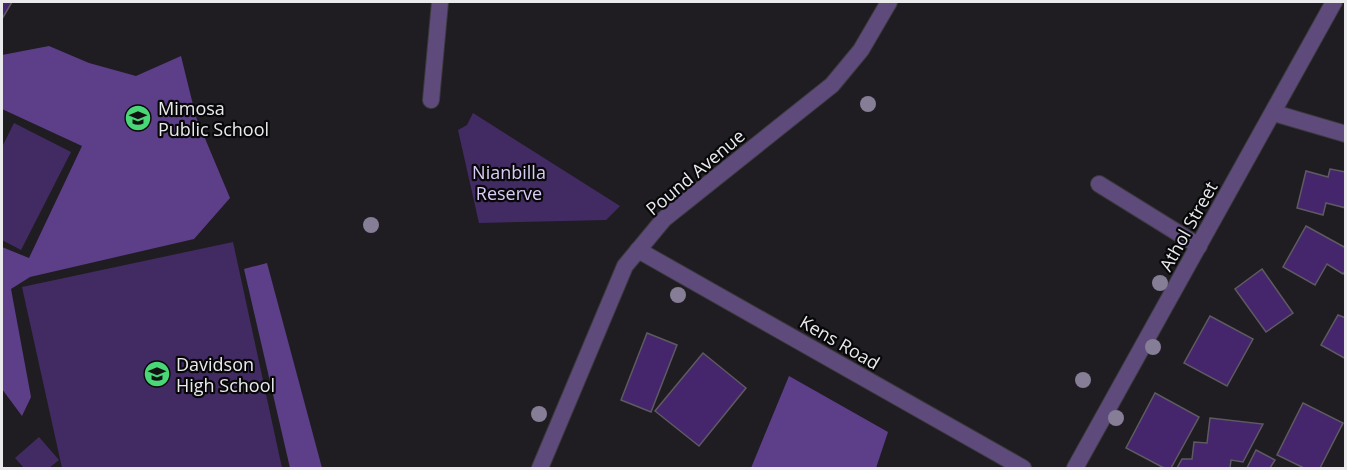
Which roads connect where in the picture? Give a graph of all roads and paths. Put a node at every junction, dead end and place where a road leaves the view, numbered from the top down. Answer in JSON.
{"nodes":[{"id":1,"x":440,"y":2,"type":"edge"},
{"id":2,"x":889,"y":2,"type":"edge"},
{"id":3,"x":1334,"y":2,"type":"edge"},
{"id":4,"x":431,"y":99,"type":"dead end"},
{"id":5,"x":1274,"y":113,"type":"junction"},
{"id":6,"x":1346,"y":134,"type":"edge"},
{"id":7,"x":1099,"y":184,"type":"dead end"},
{"id":8,"x":1199,"y":246,"type":"junction"},
{"id":9,"x":638,"y":250,"type":"junction"},
{"id":10,"x":540,"y":468,"type":"edge"},
{"id":11,"x":1023,"y":468,"type":"edge"},
{"id":12,"x":1075,"y":468,"type":"edge"}],
"edges":[{"from":1,"to":4,"type":"street"},
{"from":2,"to":9,"type":"street","name":"Pound Avenue"},
{"from":3,"to":5,"type":"street","name":"Athol Street"},
{"from":5,"to":6,"type":"street"},
{"from":5,"to":8,"type":"street","name":"Athol Street"},
{"from":7,"to":8,"type":"street"},
{"from":8,"to":12,"type":"street","name":"Athol Street"},
{"from":9,"to":10,"type":"street","name":"Pound Avenue"},
{"from":9,"to":11,"type":"street","name":"Kens Road"}]}
